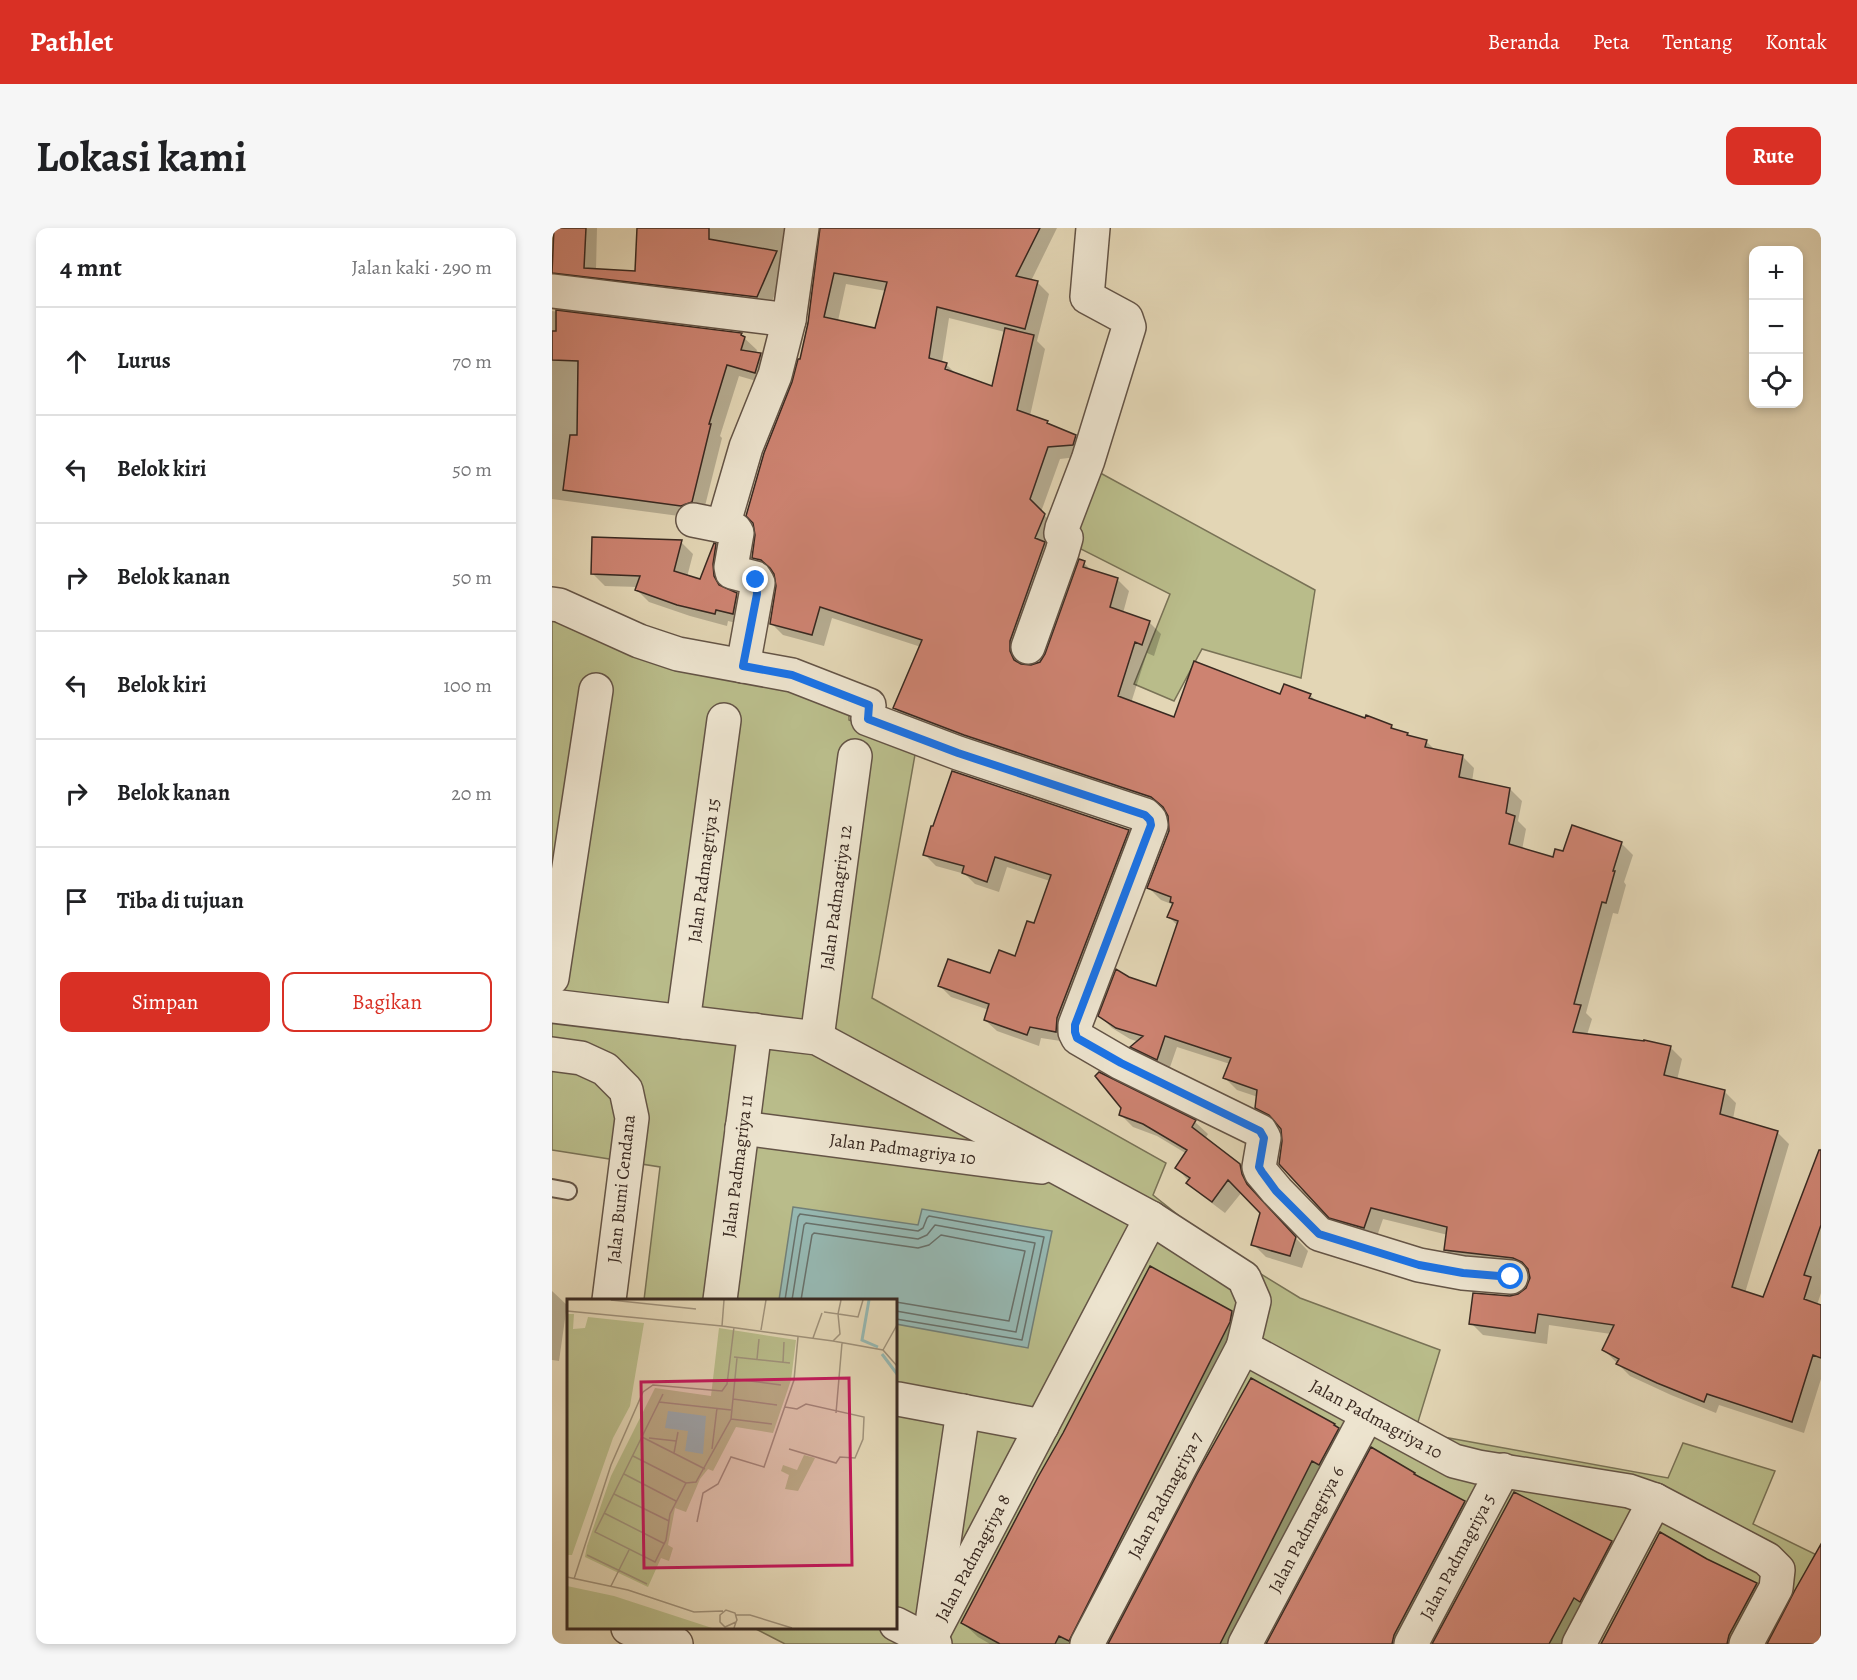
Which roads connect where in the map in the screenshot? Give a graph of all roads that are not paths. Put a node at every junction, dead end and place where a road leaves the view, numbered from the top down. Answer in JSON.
{"nodes":[{"id":1,"x":802,"y":228,"type":"edge"},
{"id":2,"x":1093,"y":228,"type":"edge"},
{"id":3,"x":552,"y":291,"type":"edge"},
{"id":4,"x":789,"y":320,"type":"junction"},
{"id":5,"x":552,"y":604,"type":"edge"},
{"id":6,"x":1028,"y":647,"type":"dead end"},
{"id":7,"x":743,"y":666,"type":"junction"},
{"id":8,"x":596,"y":690,"type":"dead end"},
{"id":9,"x":724,"y":720,"type":"dead end"},
{"id":10,"x":855,"y":756,"type":"dead end"},
{"id":11,"x":552,"y":978,"type":"edge"},
{"id":12,"x":552,"y":1006,"type":"edge"},
{"id":13,"x":683,"y":1022,"type":"junction"},
{"id":14,"x":754,"y":1030,"type":"junction"},
{"id":15,"x":817,"y":1038,"type":"junction"},
{"id":16,"x":552,"y":1054,"type":"edge"},
{"id":17,"x":742,"y":1128,"type":"junction"},
{"id":18,"x":1062,"y":1170,"type":"junction"},
{"id":19,"x":1151,"y":1218,"type":"junction"},
{"id":20,"x":1511,"y":1277,"type":"dead end"},
{"id":21,"x":609,"y":1299,"type":"edge"},
{"id":22,"x":720,"y":1299,"type":"edge"},
{"id":23,"x":1243,"y":1347,"type":"junction"},
{"id":24,"x":898,"y":1399,"type":"dead end"},
{"id":25,"x":963,"y":1411,"type":"junction"},
{"id":26,"x":1367,"y":1414,"type":"junction"},
{"id":27,"x":1042,"y":1426,"type":"junction"},
{"id":28,"x":1503,"y":1470,"type":"junction"},
{"id":29,"x":1655,"y":1500,"type":"junction"},
{"id":30,"x":897,"y":1624,"type":"edge"},
{"id":31,"x":631,"y":1629,"type":"edge"},
{"id":32,"x":932,"y":1642,"type":"edge"},
{"id":33,"x":676,"y":1644,"type":"edge"},
{"id":34,"x":1087,"y":1644,"type":"edge"},
{"id":35,"x":1245,"y":1644,"type":"edge"},
{"id":36,"x":1411,"y":1644,"type":"edge"},
{"id":37,"x":1579,"y":1644,"type":"edge"},
{"id":38,"x":1746,"y":1644,"type":"edge"}],
"edges":[{"from":1,"to":4,"type":"street"},
{"from":2,"to":6,"type":"street"},
{"from":3,"to":4,"type":"street"},
{"from":4,"to":7,"type":"street"},
{"from":5,"to":7,"type":"street"},
{"from":7,"to":20,"type":"street"},
{"from":8,"to":11,"type":"street"},
{"from":9,"to":13,"type":"street","name":"Jalan Padmagriya 15"},
{"from":10,"to":15,"type":"street","name":"Jalan Padmagriya 12"},
{"from":12,"to":13,"type":"street"},
{"from":13,"to":14,"type":"street"},
{"from":14,"to":15,"type":"street"},
{"from":14,"to":17,"type":"street","name":"Jalan Padmagriya 11"},
{"from":15,"to":18,"type":"street","name":"Jalan Padmagriya 10"},
{"from":16,"to":21,"type":"street","name":"Jalan Bumi Cendana"},
{"from":17,"to":18,"type":"street","name":"Jalan Padmagriya 10"},
{"from":17,"to":22,"type":"street","name":"Jalan Padmagriya 11"},
{"from":18,"to":19,"type":"street","name":"Jalan Padmagriya 10"},
{"from":19,"to":23,"type":"street","name":"Jalan Padmagriya 10"},
{"from":19,"to":27,"type":"street","name":"Jalan Padmagriya 8"},
{"from":23,"to":26,"type":"street","name":"Jalan Padmagriya 10"},
{"from":23,"to":34,"type":"street","name":"Jalan Padmagriya 7"},
{"from":24,"to":25,"type":"street"},
{"from":25,"to":27,"type":"street"},
{"from":25,"to":32,"type":"street","name":"Jalan Padmagriya 8"},
{"from":26,"to":28,"type":"street","name":"Jalan Padmagriya 10"},
{"from":26,"to":35,"type":"street","name":"Jalan Padmagriya 6"},
{"from":27,"to":32,"type":"street","name":"Jalan Padmagriya 8"},
{"from":28,"to":29,"type":"street","name":"Jalan Padmagriya 10"},
{"from":28,"to":36,"type":"street","name":"Jalan Padmagriya 5"},
{"from":29,"to":37,"type":"street"},
{"from":29,"to":38,"type":"street","name":"Jalan Padmagriya 10"},
{"from":30,"to":32,"type":"street"},
{"from":31,"to":33,"type":"street"}]}
